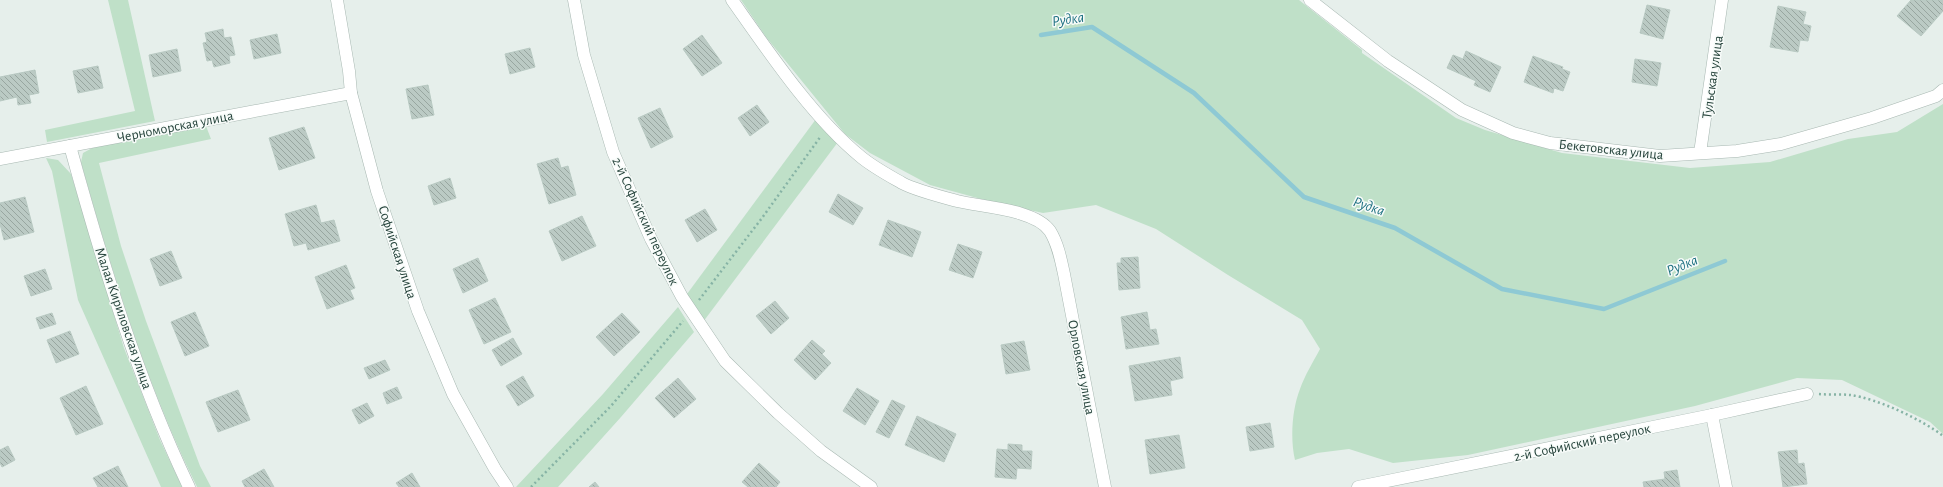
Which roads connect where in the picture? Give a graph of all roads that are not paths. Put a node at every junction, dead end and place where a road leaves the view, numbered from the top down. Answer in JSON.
{"nodes":[{"id":1,"x":337,"y":0,"type":"edge"},
{"id":2,"x":574,"y":0,"type":"edge"},
{"id":3,"x":732,"y":0,"type":"edge"},
{"id":4,"x":1310,"y":0,"type":"edge"},
{"id":5,"x":1722,"y":0,"type":"edge"},
{"id":6,"x":1943,"y":90,"type":"edge"},
{"id":7,"x":351,"y":93,"type":"junction"},
{"id":8,"x":70,"y":146,"type":"junction"},
{"id":9,"x":1700,"y":153,"type":"junction"},
{"id":10,"x":0,"y":160,"type":"edge"},
{"id":11,"x":1807,"y":394,"type":"road end"},
{"id":12,"x":1712,"y":416,"type":"junction"},
{"id":13,"x":189,"y":487,"type":"edge"},
{"id":14,"x":507,"y":487,"type":"edge"},
{"id":15,"x":870,"y":487,"type":"edge"},
{"id":16,"x":1105,"y":487,"type":"edge"},
{"id":17,"x":1358,"y":487,"type":"edge"},
{"id":18,"x":1726,"y":487,"type":"edge"}],
"edges":[{"from":1,"to":7,"type":"street","name":"Софийская улица"},
{"from":2,"to":15,"type":"street","name":"2-й Софийский переулок"},
{"from":3,"to":16,"type":"street","name":"Орловская улица"},
{"from":4,"to":9,"type":"street","name":"Бекетовская улица"},
{"from":5,"to":9,"type":"street","name":"Тульская улица"},
{"from":6,"to":9,"type":"street","name":"Бекетовская улица"},
{"from":7,"to":8,"type":"street","name":"Черноморская улица"},
{"from":7,"to":14,"type":"street","name":"Софийская улица"},
{"from":8,"to":10,"type":"street","name":"Черноморская улица"},
{"from":8,"to":13,"type":"street","name":"Малая Кириловская улица"},
{"from":11,"to":12,"type":"street","name":"2-й Софийский переулок"},
{"from":12,"to":17,"type":"street","name":"2-й Софийский переулок"},
{"from":12,"to":18,"type":"street"}]}
